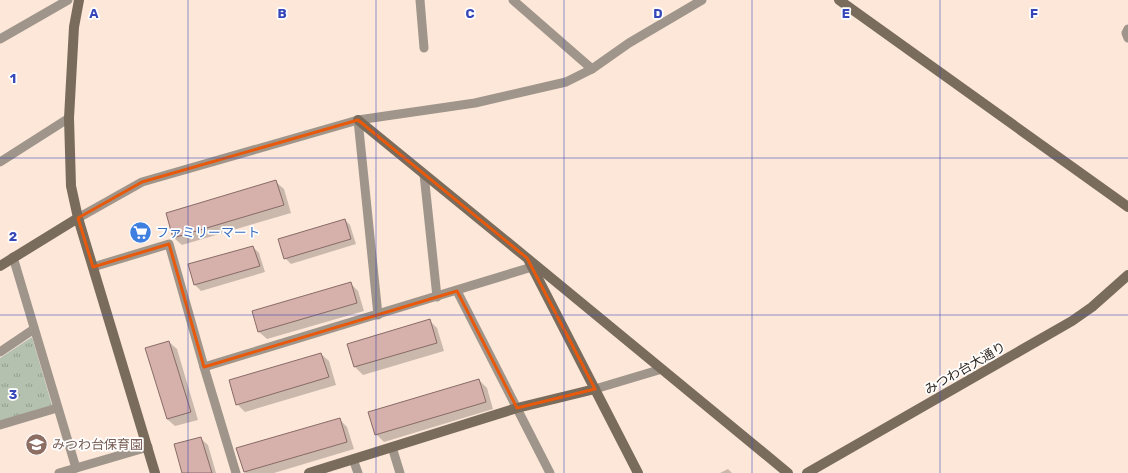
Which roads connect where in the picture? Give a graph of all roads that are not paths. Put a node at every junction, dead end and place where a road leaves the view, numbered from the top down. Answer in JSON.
{"nodes":[{"id":1,"x":68,"y":0,"type":"edge"},
{"id":2,"x":79,"y":0,"type":"edge"},
{"id":3,"x":420,"y":0,"type":"edge"},
{"id":4,"x":513,"y":0,"type":"edge"},
{"id":5,"x":702,"y":0,"type":"edge"},
{"id":6,"x":839,"y":0,"type":"edge"},
{"id":7,"x":1128,"y":29,"type":"edge"},
{"id":8,"x":1128,"y":38,"type":"edge"},
{"id":9,"x":0,"y":39,"type":"edge"},
{"id":10,"x":424,"y":48,"type":"dead end"},
{"id":11,"x":592,"y":69,"type":"junction"},
{"id":12,"x":69,"y":118,"type":"junction"},
{"id":13,"x":358,"y":120,"type":"junction"},
{"id":14,"x":1,"y":159,"type":"edge"},
{"id":15,"x":424,"y":174,"type":"junction"},
{"id":16,"x":1128,"y":207,"type":"edge"},
{"id":17,"x":78,"y":218,"type":"junction"},
{"id":18,"x":13,"y":257,"type":"junction"},
{"id":19,"x":528,"y":258,"type":"junction"},
{"id":20,"x":0,"y":266,"type":"edge"},
{"id":21,"x":93,"y":267,"type":"junction"},
{"id":22,"x":532,"y":267,"type":"junction"},
{"id":23,"x":1128,"y":275,"type":"edge"},
{"id":24,"x":457,"y":290,"type":"junction"},
{"id":25,"x":437,"y":297,"type":"junction"},
{"id":26,"x":378,"y":315,"type":"junction"},
{"id":27,"x":34,"y":329,"type":"junction"},
{"id":28,"x":0,"y":352,"type":"edge"},
{"id":29,"x":204,"y":368,"type":"junction"},
{"id":30,"x":662,"y":369,"type":"junction"},
{"id":31,"x":595,"y":389,"type":"junction"},
{"id":32,"x":58,"y":408,"type":"junction"},
{"id":33,"x":518,"y":408,"type":"junction"},
{"id":34,"x":0,"y":425,"type":"edge"},
{"id":35,"x":148,"y":447,"type":"junction"},
{"id":36,"x":392,"y":447,"type":"junction"},
{"id":37,"x":353,"y":459,"type":"junction"},
{"id":38,"x":76,"y":468,"type":"junction"},
{"id":39,"x":60,"y":473,"type":"edge"},
{"id":40,"x":155,"y":473,"type":"edge"},
{"id":41,"x":236,"y":473,"type":"edge"},
{"id":42,"x":309,"y":473,"type":"edge"},
{"id":43,"x":358,"y":473,"type":"edge"},
{"id":44,"x":400,"y":473,"type":"edge"},
{"id":45,"x":550,"y":473,"type":"edge"},
{"id":46,"x":638,"y":473,"type":"edge"},
{"id":47,"x":788,"y":473,"type":"edge"},
{"id":48,"x":807,"y":473,"type":"edge"}],
"edges":[{"from":1,"to":9,"type":"street"},
{"from":2,"to":12,"type":"street"},
{"from":3,"to":10,"type":"street"},
{"from":4,"to":11,"type":"street"},
{"from":5,"to":11,"type":"street"},
{"from":6,"to":16,"type":"street"},
{"from":7,"to":8,"type":"street"},
{"from":11,"to":13,"type":"street"},
{"from":12,"to":14,"type":"street"},
{"from":12,"to":17,"type":"street"},
{"from":13,"to":15,"type":"street"},
{"from":13,"to":17,"type":"street"},
{"from":13,"to":26,"type":"street"},
{"from":15,"to":19,"type":"street"},
{"from":15,"to":25,"type":"street"},
{"from":17,"to":18,"type":"street"},
{"from":17,"to":21,"type":"street"},
{"from":18,"to":20,"type":"street"},
{"from":18,"to":27,"type":"street"},
{"from":19,"to":22,"type":"street"},
{"from":19,"to":30,"type":"street"},
{"from":21,"to":29,"type":"street"},
{"from":21,"to":35,"type":"street"},
{"from":22,"to":24,"type":"street"},
{"from":22,"to":31,"type":"street"},
{"from":23,"to":48,"type":"street","name":"みつわ台大通り"},
{"from":24,"to":25,"type":"street"},
{"from":24,"to":33,"type":"street"},
{"from":25,"to":26,"type":"street"},
{"from":26,"to":29,"type":"street"},
{"from":27,"to":28,"type":"street"},
{"from":27,"to":32,"type":"street"},
{"from":29,"to":41,"type":"street"},
{"from":30,"to":31,"type":"street"},
{"from":30,"to":47,"type":"street"},
{"from":31,"to":33,"type":"street"},
{"from":31,"to":46,"type":"street"},
{"from":32,"to":34,"type":"street"},
{"from":32,"to":38,"type":"street"},
{"from":33,"to":36,"type":"street"},
{"from":33,"to":45,"type":"street"},
{"from":35,"to":38,"type":"street"},
{"from":35,"to":40,"type":"street"},
{"from":36,"to":37,"type":"street"},
{"from":36,"to":44,"type":"street"},
{"from":37,"to":42,"type":"street"},
{"from":37,"to":43,"type":"street"},
{"from":38,"to":39,"type":"street"}]}
